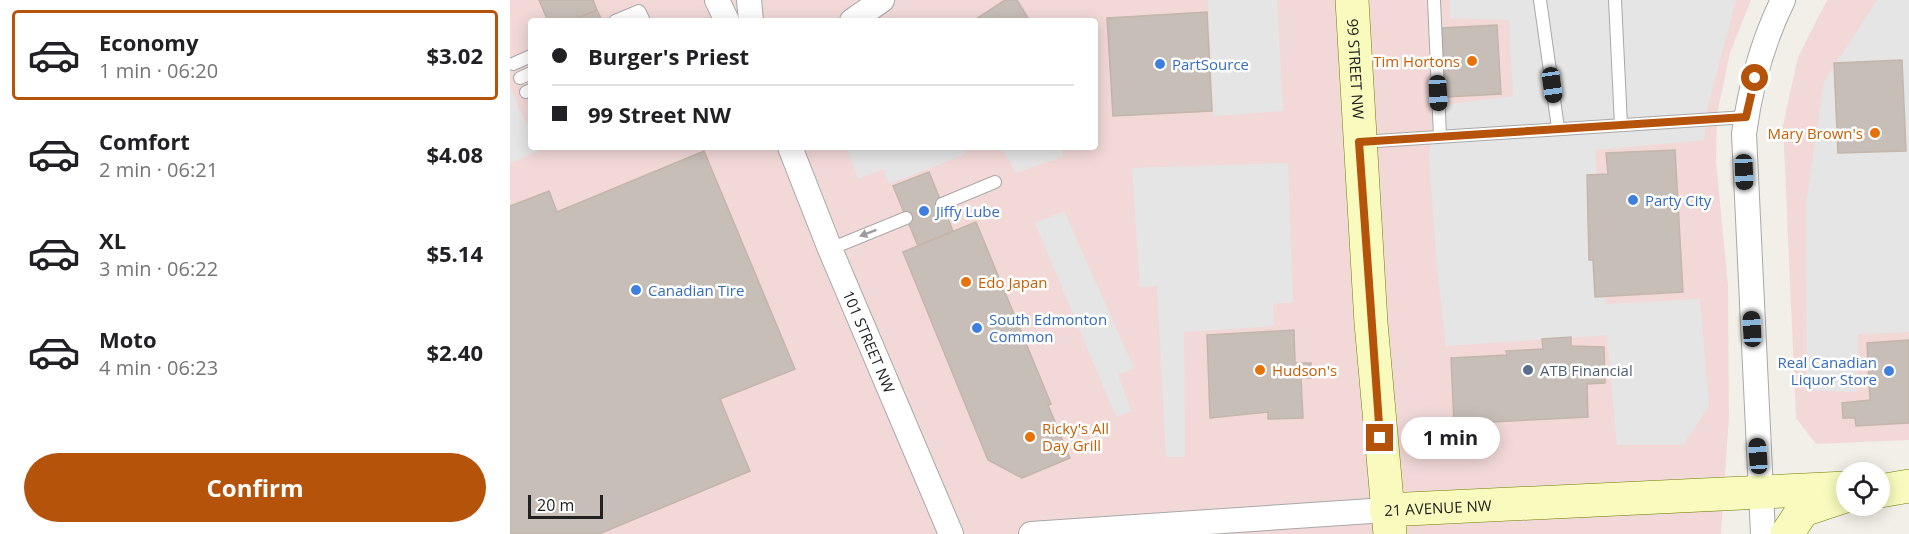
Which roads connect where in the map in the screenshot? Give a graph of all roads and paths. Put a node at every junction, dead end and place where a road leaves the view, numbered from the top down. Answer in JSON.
{"nodes":[{"id":1,"x":717,"y":0,"type":"edge"},
{"id":2,"x":748,"y":0,"type":"edge"},
{"id":3,"x":882,"y":0,"type":"edge"},
{"id":4,"x":1352,"y":0,"type":"edge"},
{"id":5,"x":1434,"y":0,"type":"edge"},
{"id":6,"x":1540,"y":0,"type":"edge"},
{"id":7,"x":1615,"y":0,"type":"edge"},
{"id":8,"x":1782,"y":0,"type":"edge"},
{"id":9,"x":622,"y":18,"type":"edge"},
{"id":10,"x":642,"y":18,"type":"edge"},
{"id":11,"x":726,"y":18,"type":"edge"},
{"id":12,"x":750,"y":18,"type":"edge"},
{"id":13,"x":856,"y":18,"type":"edge"},
{"id":14,"x":528,"y":57,"type":"edge"},
{"id":15,"x":513,"y":64,"type":"dead end"},
{"id":16,"x":1746,"y":117,"type":"junction"},
{"id":17,"x":1621,"y":125,"type":"junction"},
{"id":18,"x":1558,"y":128,"type":"junction"},
{"id":19,"x":1440,"y":136,"type":"junction"},
{"id":20,"x":1359,"y":142,"type":"junction"},
{"id":21,"x":791,"y":150,"type":"edge"},
{"id":22,"x":995,"y":182,"type":"dead end"},
{"id":23,"x":942,"y":204,"type":"dead end"},
{"id":24,"x":906,"y":218,"type":"dead end"},
{"id":25,"x":830,"y":249,"type":"junction"},
{"id":26,"x":1909,"y":485,"type":"edge"},
{"id":27,"x":1890,"y":486,"type":"edge"},
{"id":28,"x":1836,"y":488,"type":"edge"},
{"id":29,"x":1890,"y":489,"type":"edge"},
{"id":30,"x":1760,"y":492,"type":"junction"},
{"id":31,"x":1836,"y":500,"type":"edge"},
{"id":32,"x":1388,"y":522,"type":"edge"},
{"id":33,"x":951,"y":534,"type":"edge"},
{"id":34,"x":1031,"y":534,"type":"edge"},
{"id":35,"x":1762,"y":534,"type":"edge"},
{"id":36,"x":1787,"y":534,"type":"edge"}],
"edges":[{"from":1,"to":11,"type":"street"},
{"from":2,"to":12,"type":"street"},
{"from":3,"to":13,"type":"street"},
{"from":4,"to":20,"type":"street","name":"99 STREET NW"},
{"from":5,"to":19,"type":"lane"},
{"from":6,"to":18,"type":"lane"},
{"from":7,"to":17,"type":"lane"},
{"from":8,"to":16,"type":"street"},
{"from":9,"to":10,"type":"lane"},
{"from":14,"to":15,"type":"lane"},
{"from":16,"to":17,"type":"lane"},
{"from":16,"to":30,"type":"street"},
{"from":17,"to":18,"type":"lane"},
{"from":18,"to":19,"type":"lane"},
{"from":19,"to":20,"type":"lane"},
{"from":20,"to":32,"type":"street","name":"99 STREET NW"},
{"from":21,"to":25,"type":"street","name":"101 STREET NW"},
{"from":22,"to":23,"type":"lane"},
{"from":24,"to":25,"type":"lane","one_way":true},
{"from":25,"to":33,"type":"street","name":"101 STREET NW"},
{"from":26,"to":27,"type":"street"},
{"from":26,"to":29,"type":"street"},
{"from":28,"to":30,"type":"street","name":"21 AVENUE NW"},
{"from":30,"to":32,"type":"street","name":"21 AVENUE NW"},
{"from":30,"to":35,"type":"street"},
{"from":31,"to":36,"type":"street"},
{"from":32,"to":34,"type":"street","name":"21 AVENUE NW"}]}
